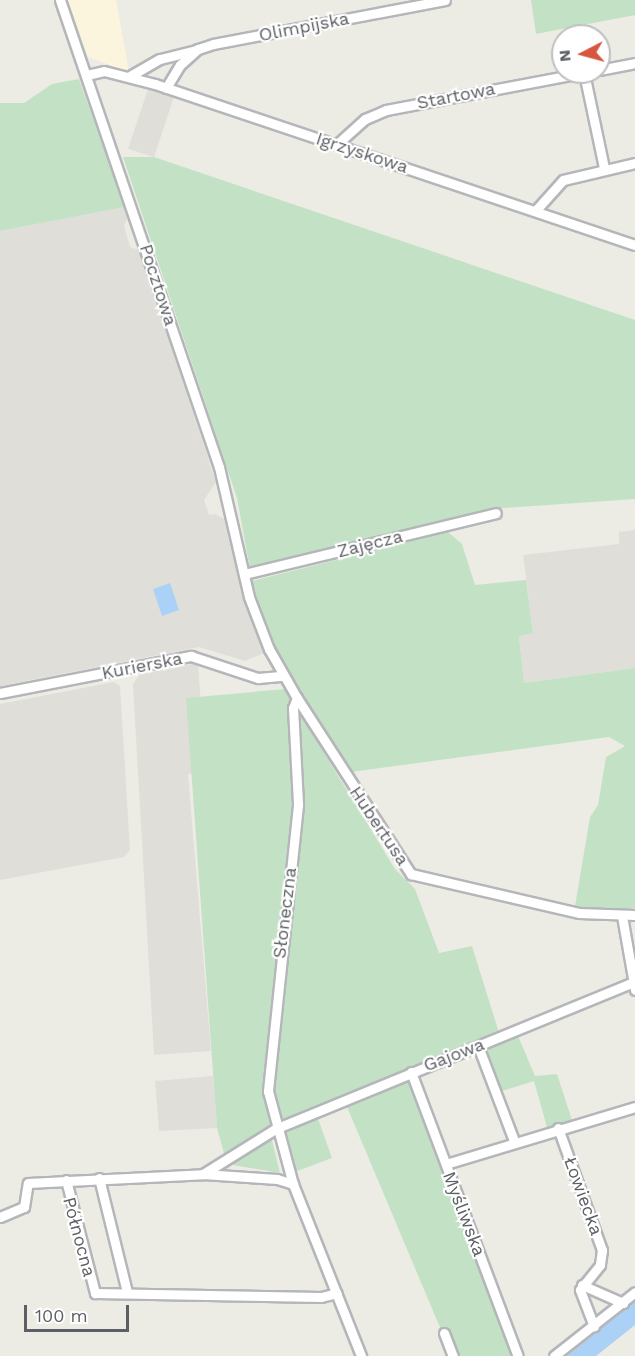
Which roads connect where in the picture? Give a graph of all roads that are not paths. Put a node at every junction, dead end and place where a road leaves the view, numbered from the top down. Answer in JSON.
{"nodes":[{"id":1,"x":60,"y":0,"type":"edge"},
{"id":2,"x":445,"y":0,"type":"edge"},
{"id":3,"x":198,"y":49,"type":"junction"},
{"id":4,"x":635,"y":63,"type":"edge"},
{"id":5,"x":611,"y":68,"type":"edge"},
{"id":6,"x":87,"y":75,"type":"junction"},
{"id":7,"x":130,"y":76,"type":"junction"},
{"id":8,"x":551,"y":78,"type":"edge"},
{"id":9,"x":587,"y":84,"type":"edge"},
{"id":10,"x":166,"y":88,"type":"junction"},
{"id":11,"x":336,"y":145,"type":"junction"},
{"id":12,"x":635,"y":163,"type":"edge"},
{"id":13,"x":604,"y":168,"type":"junction"},
{"id":14,"x":536,"y":210,"type":"junction"},
{"id":15,"x":635,"y":245,"type":"edge"},
{"id":16,"x":496,"y":513,"type":"dead end"},
{"id":17,"x":244,"y":574,"type":"junction"},
{"id":18,"x":283,"y":676,"type":"junction"},
{"id":19,"x":0,"y":693,"type":"edge"},
{"id":20,"x":297,"y":698,"type":"junction"},
{"id":21,"x":635,"y":915,"type":"edge"},
{"id":22,"x":622,"y":916,"type":"junction"},
{"id":23,"x":634,"y":986,"type":"edge"},
{"id":24,"x":478,"y":1046,"type":"junction"},
{"id":25,"x":411,"y":1072,"type":"junction"},
{"id":26,"x":635,"y":1107,"type":"edge"},
{"id":27,"x":558,"y":1128,"type":"junction"},
{"id":28,"x":275,"y":1129,"type":"junction"},
{"id":29,"x":514,"y":1141,"type":"junction"},
{"id":30,"x":446,"y":1164,"type":"junction"},
{"id":31,"x":203,"y":1174,"type":"junction"},
{"id":32,"x":99,"y":1178,"type":"junction"},
{"id":33,"x":66,"y":1180,"type":"junction"},
{"id":34,"x":293,"y":1184,"type":"junction"},
{"id":35,"x":0,"y":1217,"type":"edge"},
{"id":36,"x":582,"y":1285,"type":"junction"},
{"id":37,"x":127,"y":1292,"type":"junction"},
{"id":38,"x":635,"y":1292,"type":"edge"},
{"id":39,"x":337,"y":1293,"type":"junction"},
{"id":40,"x":623,"y":1303,"type":"junction"},
{"id":41,"x":594,"y":1326,"type":"junction"},
{"id":42,"x":444,"y":1333,"type":"dead end"},
{"id":43,"x":361,"y":1356,"type":"edge"},
{"id":44,"x":453,"y":1356,"type":"edge"},
{"id":45,"x":518,"y":1356,"type":"edge"},
{"id":46,"x":554,"y":1356,"type":"edge"}],
"edges":[{"from":1,"to":6,"type":"street","name":"Pocztowa"},
{"from":2,"to":3,"type":"street","name":"Olimpijska"},
{"from":3,"to":7,"type":"street","name":"Olimpijska"},
{"from":3,"to":10,"type":"street"},
{"from":4,"to":5,"type":"street"},
{"from":6,"to":7,"type":"street","name":"Igrzyskowa"},
{"from":6,"to":17,"type":"street","name":"Pocztowa"},
{"from":7,"to":10,"type":"street","name":"Igrzyskowa"},
{"from":8,"to":11,"type":"street","name":"Startowa"},
{"from":9,"to":13,"type":"street"},
{"from":10,"to":11,"type":"street","name":"Igrzyskowa"},
{"from":11,"to":14,"type":"street","name":"Igrzyskowa"},
{"from":12,"to":13,"type":"street"},
{"from":13,"to":14,"type":"street"},
{"from":14,"to":15,"type":"street","name":"Igrzyskowa"},
{"from":16,"to":17,"type":"street","name":"Zajęcza"},
{"from":17,"to":18,"type":"street","name":"Hubertusa"},
{"from":18,"to":19,"type":"street","name":"Kurierska"},
{"from":18,"to":20,"type":"street","name":"Hubertusa"},
{"from":20,"to":22,"type":"street","name":"Hubertusa"},
{"from":20,"to":28,"type":"street","name":"Słoneczna"},
{"from":21,"to":22,"type":"street","name":"Hubertusa"},
{"from":22,"to":23,"type":"street"},
{"from":23,"to":24,"type":"street","name":"Gajowa"},
{"from":24,"to":25,"type":"street","name":"Gajowa"},
{"from":24,"to":29,"type":"street"},
{"from":25,"to":28,"type":"street","name":"Gajowa"},
{"from":25,"to":30,"type":"street","name":"Myśliwska"},
{"from":26,"to":27,"type":"street"},
{"from":27,"to":29,"type":"street"},
{"from":27,"to":36,"type":"street","name":"Łowiecka"},
{"from":28,"to":31,"type":"street"},
{"from":28,"to":34,"type":"street","name":"Słoneczna"},
{"from":29,"to":30,"type":"street"},
{"from":30,"to":45,"type":"street","name":"Myśliwska"},
{"from":31,"to":32,"type":"street"},
{"from":31,"to":34,"type":"street"},
{"from":32,"to":33,"type":"street"},
{"from":32,"to":37,"type":"street"},
{"from":33,"to":35,"type":"street"},
{"from":33,"to":37,"type":"street","name":"Północna"},
{"from":34,"to":39,"type":"street","name":"Słoneczna"},
{"from":36,"to":40,"type":"street"},
{"from":36,"to":41,"type":"street"},
{"from":37,"to":39,"type":"street"},
{"from":38,"to":40,"type":"street"},
{"from":39,"to":43,"type":"street","name":"Słoneczna"},
{"from":40,"to":41,"type":"street"},
{"from":41,"to":46,"type":"street"},
{"from":42,"to":44,"type":"street"}]}
